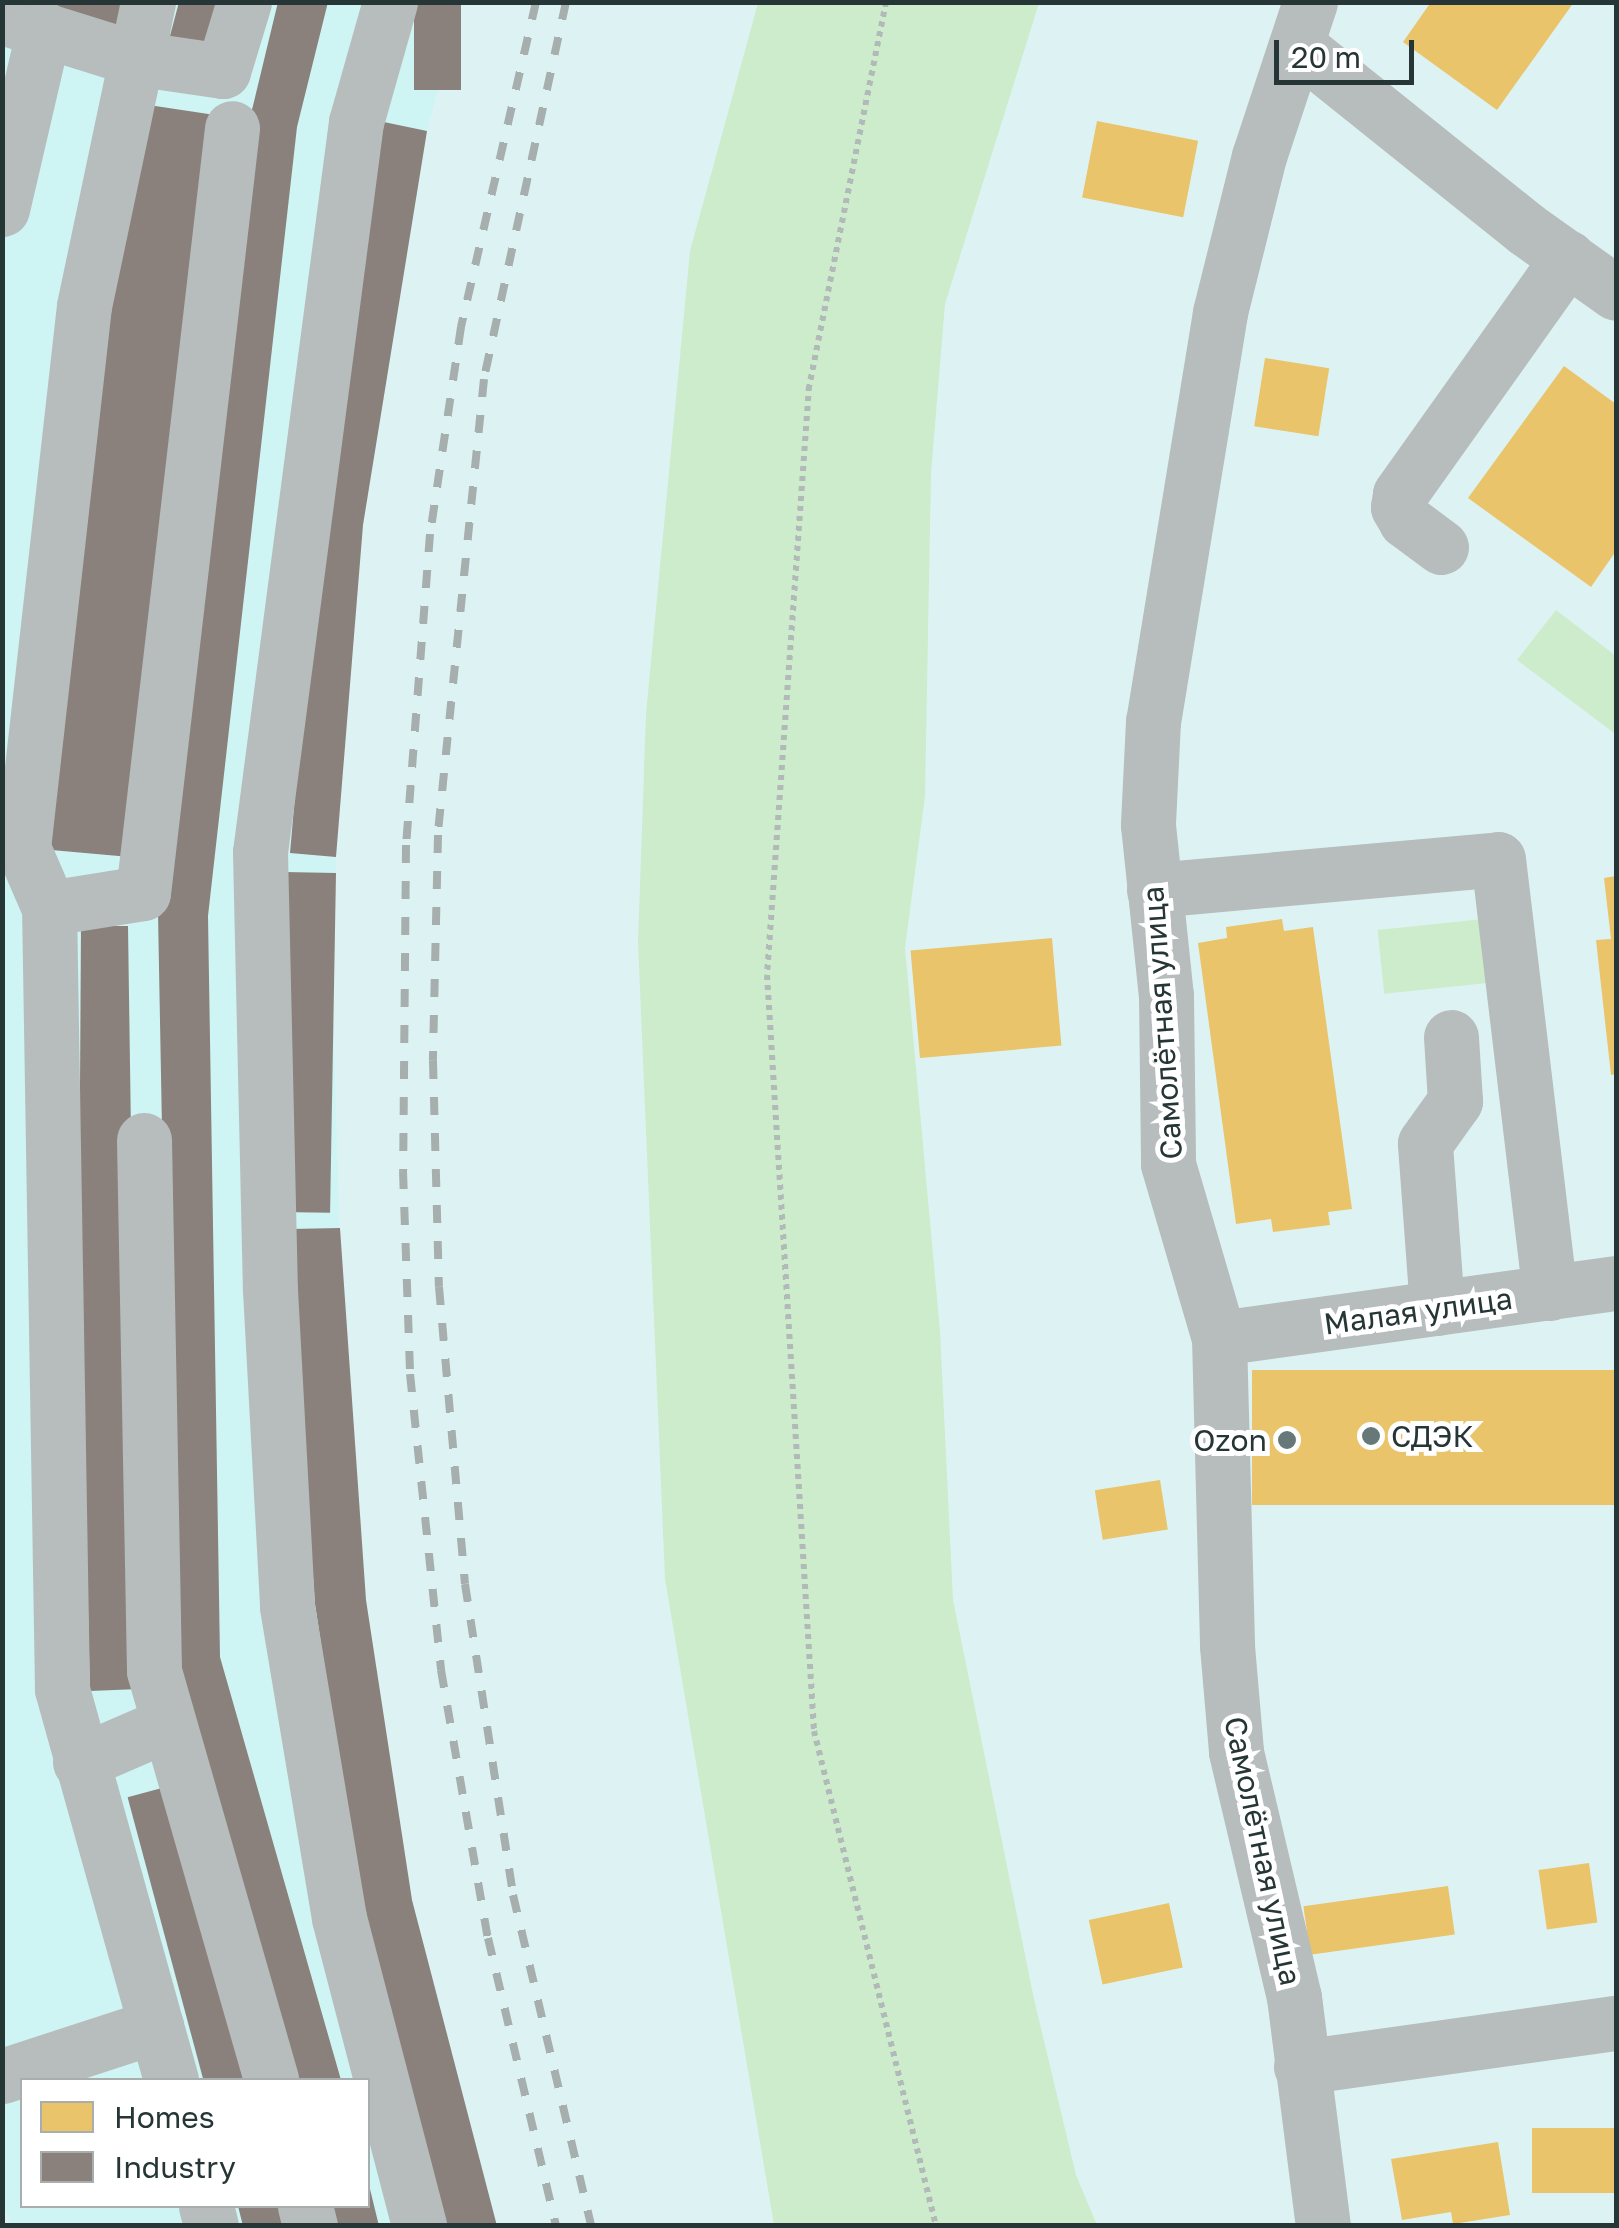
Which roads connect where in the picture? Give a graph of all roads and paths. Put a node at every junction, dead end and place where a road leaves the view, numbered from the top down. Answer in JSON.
{"nodes":[{"id":1,"x":148,"y":2,"type":"edge"},
{"id":2,"x":244,"y":2,"type":"edge"},
{"id":3,"x":390,"y":2,"type":"edge"},
{"id":4,"x":886,"y":2,"type":"edge"},
{"id":5,"x":17,"y":17,"type":"edge"},
{"id":6,"x":1305,"y":25,"type":"edge"},
{"id":7,"x":134,"y":58,"type":"junction"},
{"id":8,"x":232,"y":128,"type":"dead end"},
{"id":9,"x":2,"y":208,"type":"edge"},
{"id":10,"x":1568,"y":258,"type":"junction"},
{"id":11,"x":1616,"y":293,"type":"edge"},
{"id":12,"x":1441,"y":547,"type":"dead end"},
{"id":13,"x":23,"y":665,"type":"edge"},
{"id":14,"x":1154,"y":890,"type":"junction"},
{"id":15,"x":50,"y":908,"type":"junction"},
{"id":16,"x":1451,"y":1036,"type":"dead end"},
{"id":17,"x":144,"y":1140,"type":"dead end"},
{"id":18,"x":1616,"y":1284,"type":"edge"},
{"id":19,"x":1550,"y":1292,"type":"junction"},
{"id":20,"x":1437,"y":1308,"type":"junction"},
{"id":21,"x":1219,"y":1338,"type":"junction"},
{"id":22,"x":166,"y":1724,"type":"junction"},
{"id":23,"x":80,"y":1762,"type":"junction"},
{"id":24,"x":1616,"y":2023,"type":"edge"},
{"id":25,"x":156,"y":2026,"type":"junction"},
{"id":26,"x":1301,"y":2066,"type":"junction"},
{"id":27,"x":2,"y":2076,"type":"edge"},
{"id":28,"x":170,"y":2078,"type":"edge"},
{"id":29,"x":269,"y":2078,"type":"edge"},
{"id":30,"x":419,"y":2226,"type":"edge"},
{"id":31,"x":936,"y":2226,"type":"edge"},
{"id":32,"x":1323,"y":2226,"type":"edge"}],
"edges":[{"from":1,"to":7,"type":"street"},
{"from":2,"to":7,"type":"street"},
{"from":3,"to":30,"type":"street"},
{"from":4,"to":31,"type":"path"},
{"from":5,"to":7,"type":"street"},
{"from":5,"to":9,"type":"street"},
{"from":6,"to":10,"type":"street"},
{"from":6,"to":14,"type":"street","name":"Самолётная улица"},
{"from":7,"to":13,"type":"street"},
{"from":8,"to":15,"type":"street"},
{"from":10,"to":11,"type":"street"},
{"from":10,"to":12,"type":"street"},
{"from":13,"to":15,"type":"street"},
{"from":14,"to":19,"type":"street"},
{"from":14,"to":21,"type":"street","name":"Самолётная улица"},
{"from":15,"to":23,"type":"street"},
{"from":16,"to":20,"type":"street"},
{"from":17,"to":22,"type":"street"},
{"from":18,"to":19,"type":"street","name":"Малая улица"},
{"from":19,"to":20,"type":"street","name":"Малая улица"},
{"from":20,"to":21,"type":"street","name":"Малая улица"},
{"from":21,"to":26,"type":"street","name":"Самолётная улица"},
{"from":22,"to":23,"type":"street"},
{"from":22,"to":29,"type":"street"},
{"from":23,"to":25,"type":"street"},
{"from":24,"to":26,"type":"street"},
{"from":25,"to":27,"type":"street"},
{"from":25,"to":28,"type":"street"},
{"from":26,"to":32,"type":"street","name":"Самолётная улица"}]}
